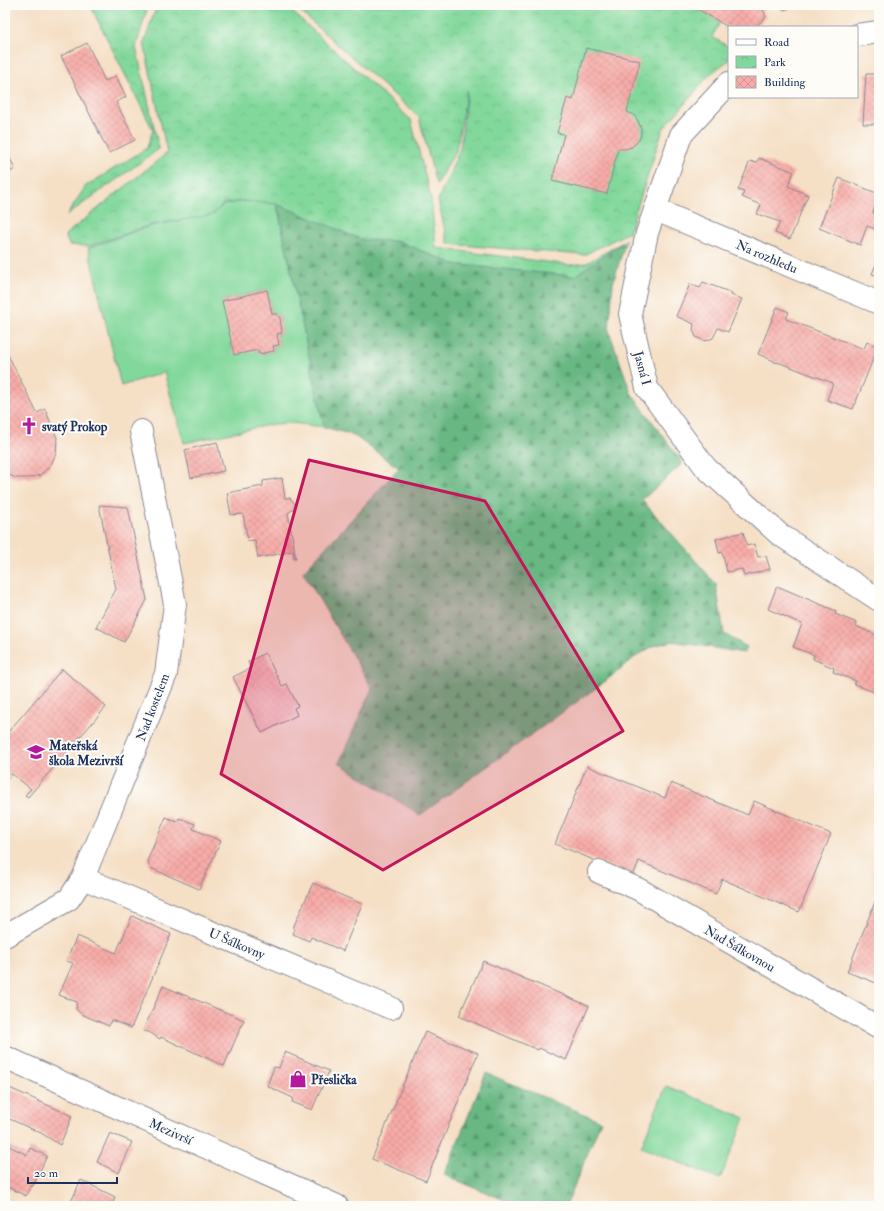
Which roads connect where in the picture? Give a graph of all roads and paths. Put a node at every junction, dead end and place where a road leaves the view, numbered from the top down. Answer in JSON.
{"nodes":[{"id":1,"x":879,"y":32,"type":"edge"},
{"id":2,"x":858,"y":35,"type":"edge"},
{"id":3,"x":728,"y":84,"type":"edge"},
{"id":4,"x":656,"y":210,"type":"junction"},
{"id":5,"x":879,"y":303,"type":"edge"},
{"id":6,"x":141,"y":431,"type":"dead end"},
{"id":7,"x":879,"y":600,"type":"edge"},
{"id":8,"x":599,"y":872,"type":"dead end"},
{"id":9,"x":83,"y":878,"type":"junction"},
{"id":10,"x":5,"y":936,"type":"edge"},
{"id":11,"x":390,"y":1008,"type":"dead end"},
{"id":12,"x":879,"y":1028,"type":"edge"},
{"id":13,"x":5,"y":1057,"type":"edge"},
{"id":14,"x":337,"y":1206,"type":"edge"}],
"edges":[{"from":1,"to":2,"type":"street"},
{"from":3,"to":4,"type":"street","name":"Jasná I"},
{"from":4,"to":5,"type":"street","name":"Na rozhledu"},
{"from":4,"to":7,"type":"street","name":"Jasná I"},
{"from":6,"to":9,"type":"street","name":"Nad kostelem"},
{"from":8,"to":12,"type":"street","name":"Nad Šálkovnou"},
{"from":9,"to":10,"type":"street","name":"Nad kostelem"},
{"from":9,"to":11,"type":"street","name":"U Šálkovny"},
{"from":13,"to":14,"type":"street","name":"Mezivrší"}]}
